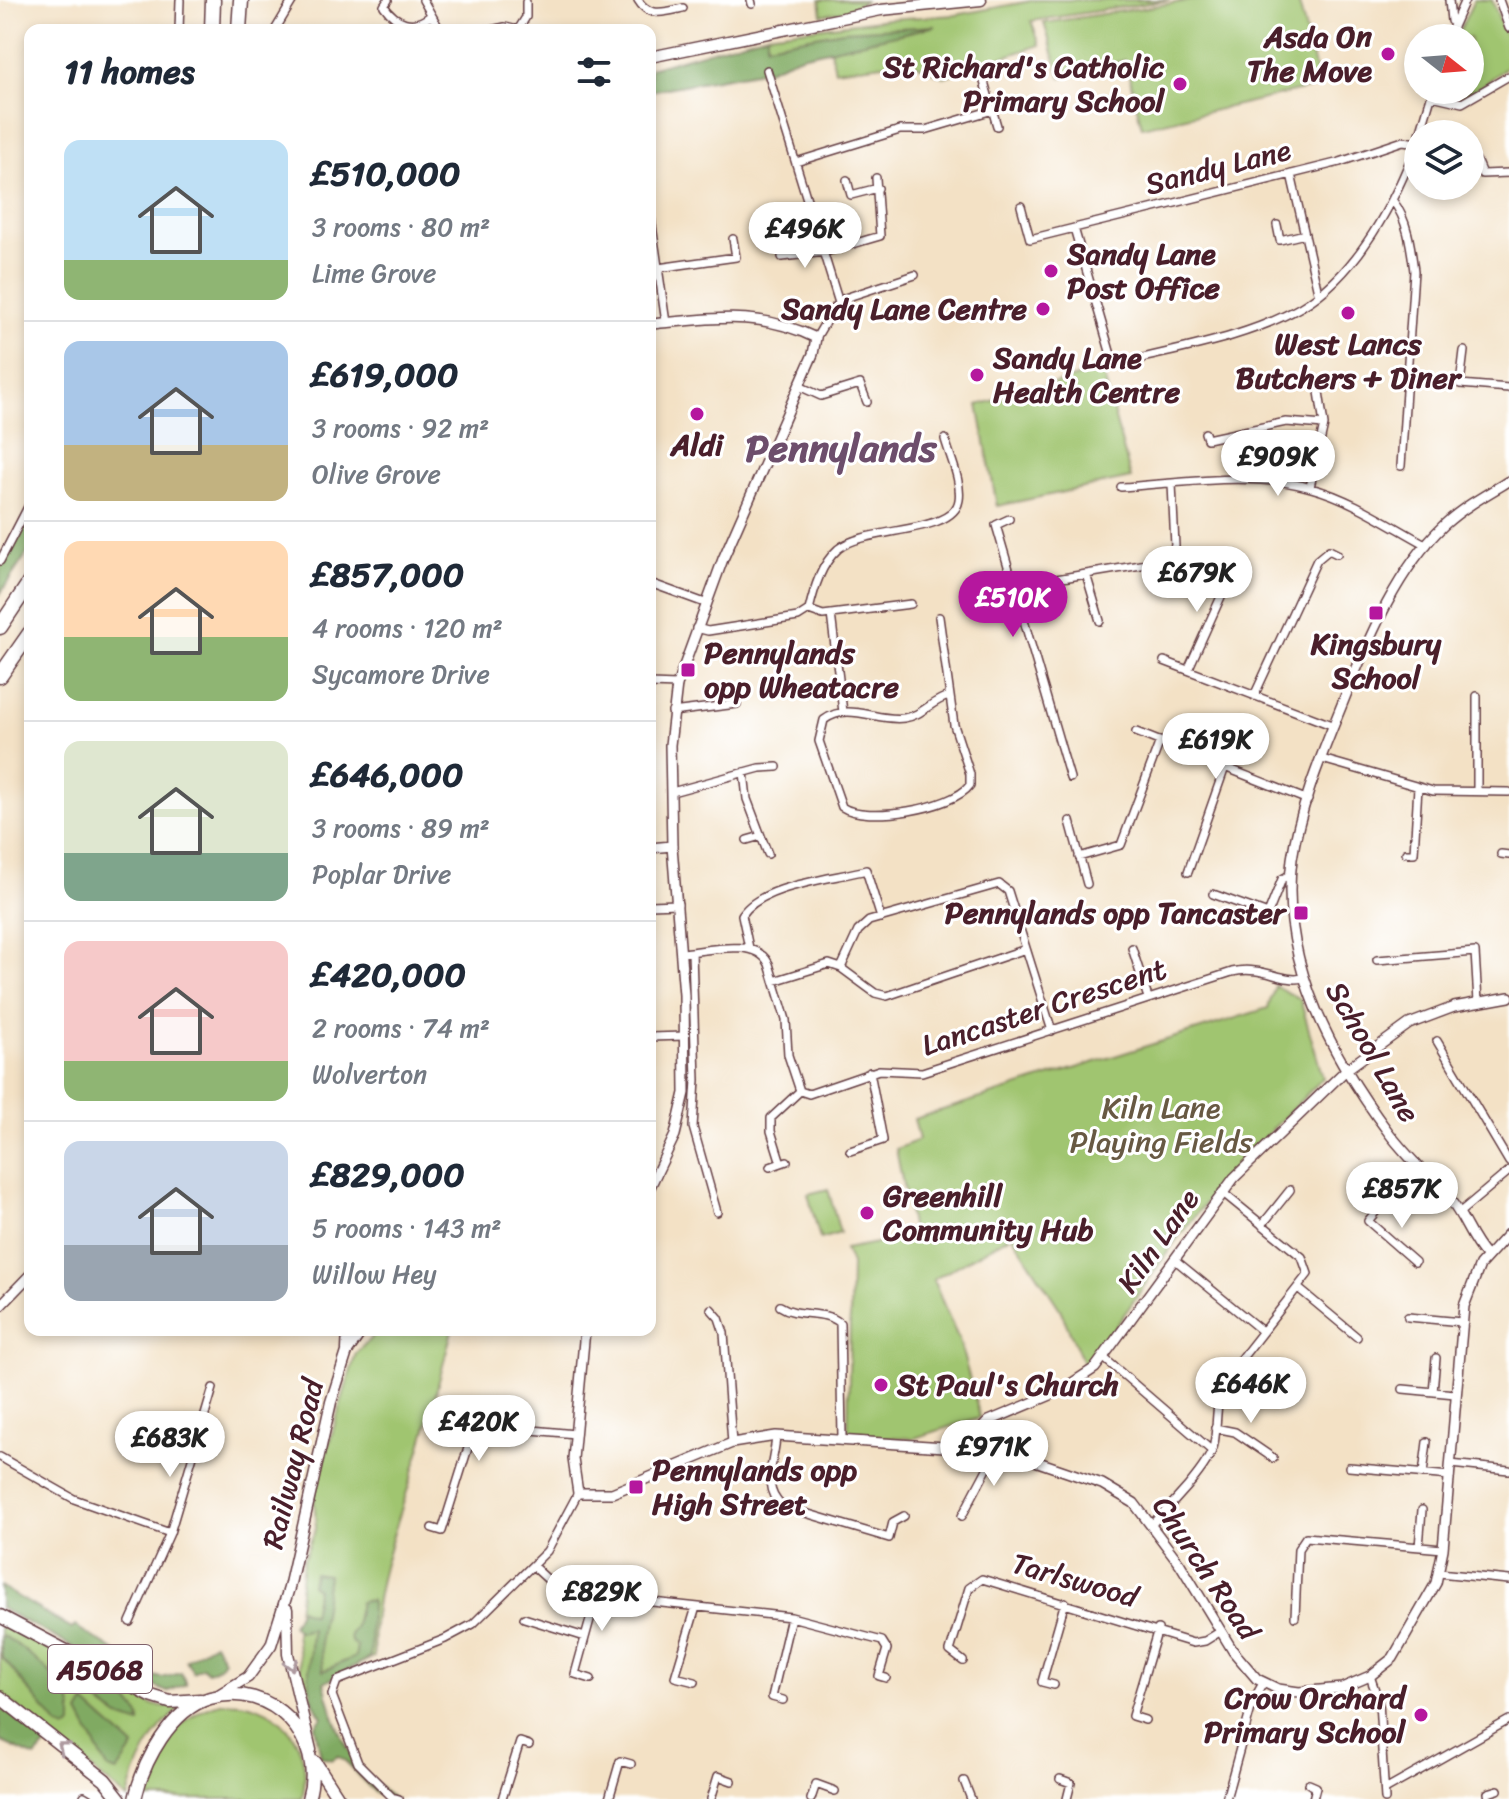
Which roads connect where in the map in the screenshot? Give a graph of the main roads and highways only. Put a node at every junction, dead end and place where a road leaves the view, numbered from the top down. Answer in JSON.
{"nodes":[{"id":1,"x":213,"y":0,"type":"edge"},
{"id":2,"x":241,"y":0,"type":"edge"},
{"id":3,"x":981,"y":0,"type":"edge"},
{"id":4,"x":880,"y":5,"type":"edge"},
{"id":5,"x":212,"y":24,"type":"edge"},
{"id":6,"x":239,"y":24,"type":"edge"},
{"id":7,"x":656,"y":56,"type":"edge"},
{"id":8,"x":24,"y":591,"type":"edge"},
{"id":9,"x":0,"y":627,"type":"edge"},
{"id":10,"x":24,"y":642,"type":"edge"},
{"id":11,"x":0,"y":676,"type":"edge"},
{"id":12,"x":348,"y":1336,"type":"edge"},
{"id":13,"x":358,"y":1336,"type":"edge"},
{"id":14,"x":347,"y":1352,"type":"junction"},
{"id":15,"x":289,"y":1588,"type":"junction"},
{"id":16,"x":0,"y":1616,"type":"edge"},
{"id":17,"x":0,"y":1697,"type":"edge"},
{"id":18,"x":210,"y":1698,"type":"junction"},
{"id":19,"x":312,"y":1755,"type":"junction"},
{"id":20,"x":120,"y":1799,"type":"edge"},
{"id":21,"x":135,"y":1799,"type":"edge"},
{"id":22,"x":308,"y":1799,"type":"edge"},
{"id":23,"x":339,"y":1799,"type":"edge"}],
"edges":[{"from":1,"to":5,"type":"highway"},
{"from":2,"to":6,"type":"highway"},
{"from":3,"to":4,"type":"main road"},
{"from":4,"to":7,"type":"main road"},
{"from":8,"to":9,"type":"highway"},
{"from":10,"to":11,"type":"highway"},
{"from":12,"to":14,"type":"main road","name":"Railway Road"},
{"from":13,"to":14,"type":"main road","name":"Railway Road"},
{"from":14,"to":15,"type":"main road","name":"Railway Road"},
{"from":15,"to":18,"type":"main road","name":"Railway Road"},
{"from":15,"to":19,"type":"main road","name":"Railway Road","one_way":true},
{"from":16,"to":18,"type":"main road","number":"A5068"},
{"from":20,"to":17,"type":"main road","number":"A5068","one_way":true},
{"from":18,"to":19,"type":"main road","number":"A5068"},
{"from":18,"to":21,"type":"main road","number":"A5068"},
{"from":19,"to":22,"type":"main road"},
{"from":19,"to":23,"type":"main road","number":"A5068"}]}
